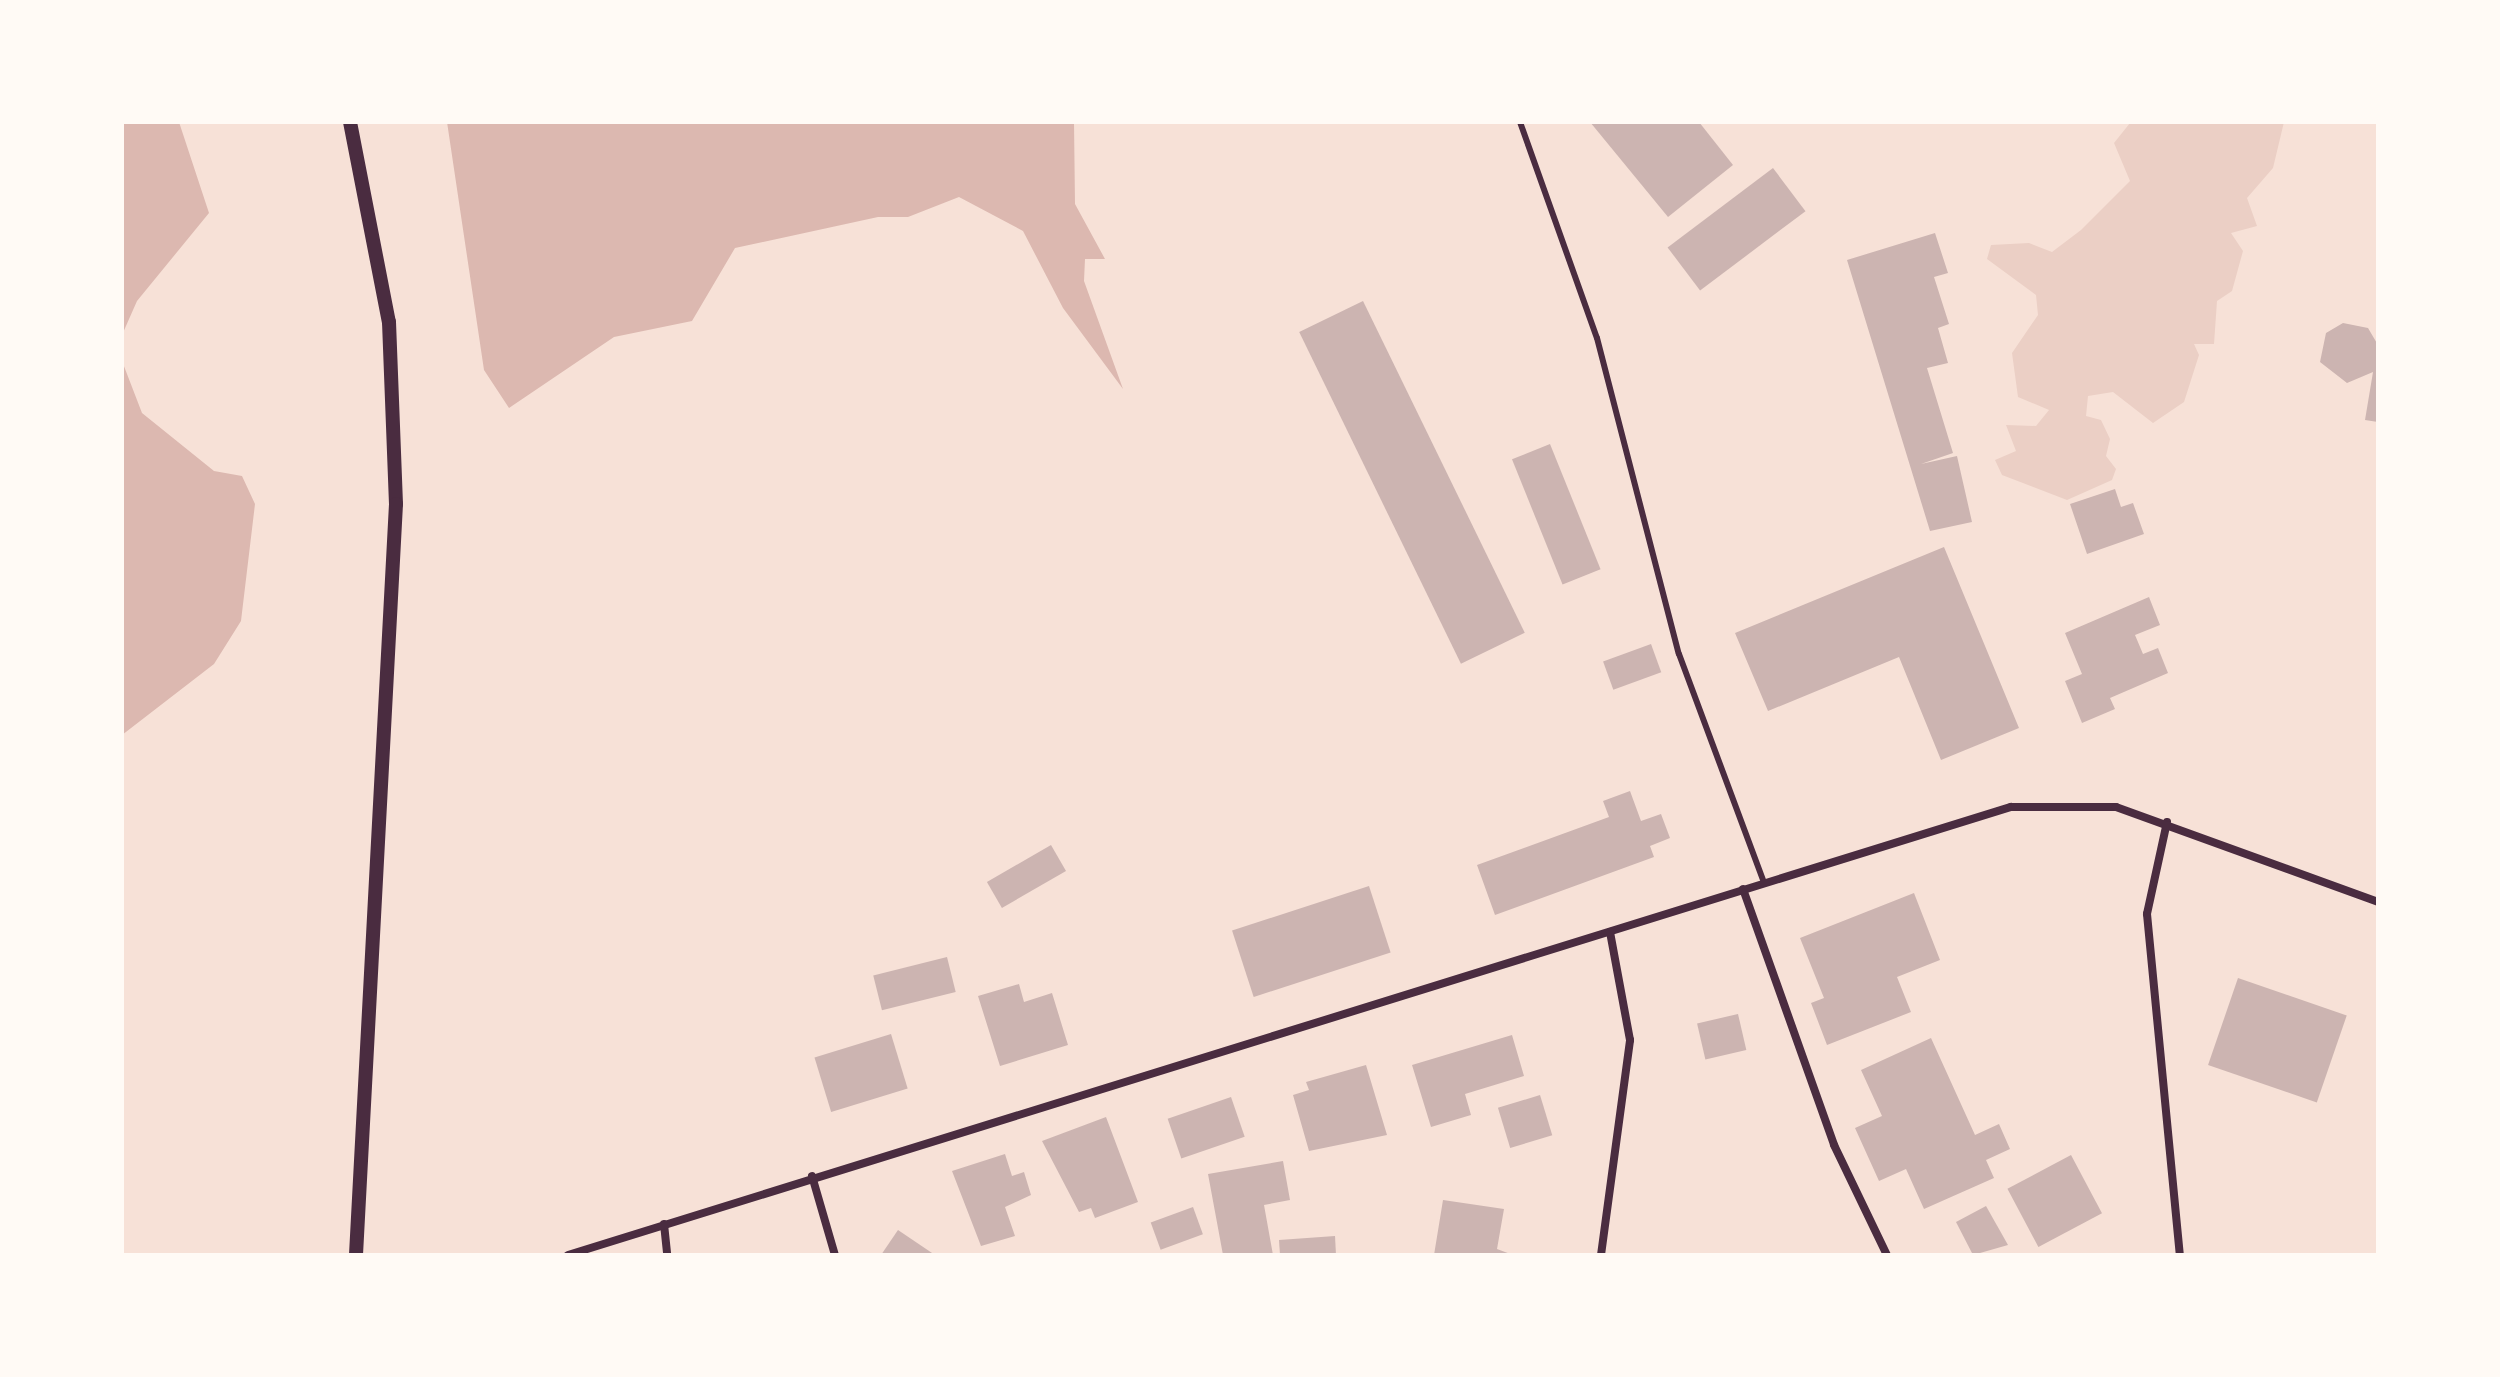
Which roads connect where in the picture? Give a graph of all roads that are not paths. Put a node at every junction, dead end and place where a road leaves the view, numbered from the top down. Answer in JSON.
{"nodes":[{"id":1,"x":350,"y":122,"type":"edge"},
{"id":2,"x":1520,"y":122,"type":"edge"},
{"id":3,"x":2167,"y":822,"type":"junction"},
{"id":4,"x":1764,"y":882,"type":"junction"},
{"id":5,"x":1743,"y":889,"type":"junction"},
{"id":6,"x":2378,"y":902,"type":"edge"},
{"id":7,"x":1610,"y":932,"type":"junction"},
{"id":8,"x":812,"y":1176,"type":"junction"},
{"id":9,"x":664,"y":1224,"type":"junction"},
{"id":10,"x":356,"y":1255,"type":"edge"},
{"id":11,"x":568,"y":1255,"type":"edge"},
{"id":12,"x":667,"y":1255,"type":"edge"},
{"id":13,"x":835,"y":1255,"type":"edge"},
{"id":14,"x":1601,"y":1255,"type":"edge"},
{"id":15,"x":1887,"y":1255,"type":"edge"},
{"id":16,"x":2180,"y":1255,"type":"edge"}],
"edges":[{"from":1,"to":10,"type":"street"},
{"from":2,"to":4,"type":"lane"},
{"from":3,"to":4,"type":"street"},
{"from":3,"to":6,"type":"street"},
{"from":3,"to":16,"type":"street"},
{"from":4,"to":5,"type":"street"},
{"from":5,"to":7,"type":"street"},
{"from":5,"to":15,"type":"street"},
{"from":7,"to":8,"type":"street"},
{"from":7,"to":14,"type":"street"},
{"from":8,"to":9,"type":"street"},
{"from":8,"to":13,"type":"street"},
{"from":9,"to":11,"type":"street"},
{"from":9,"to":12,"type":"street"}]}
